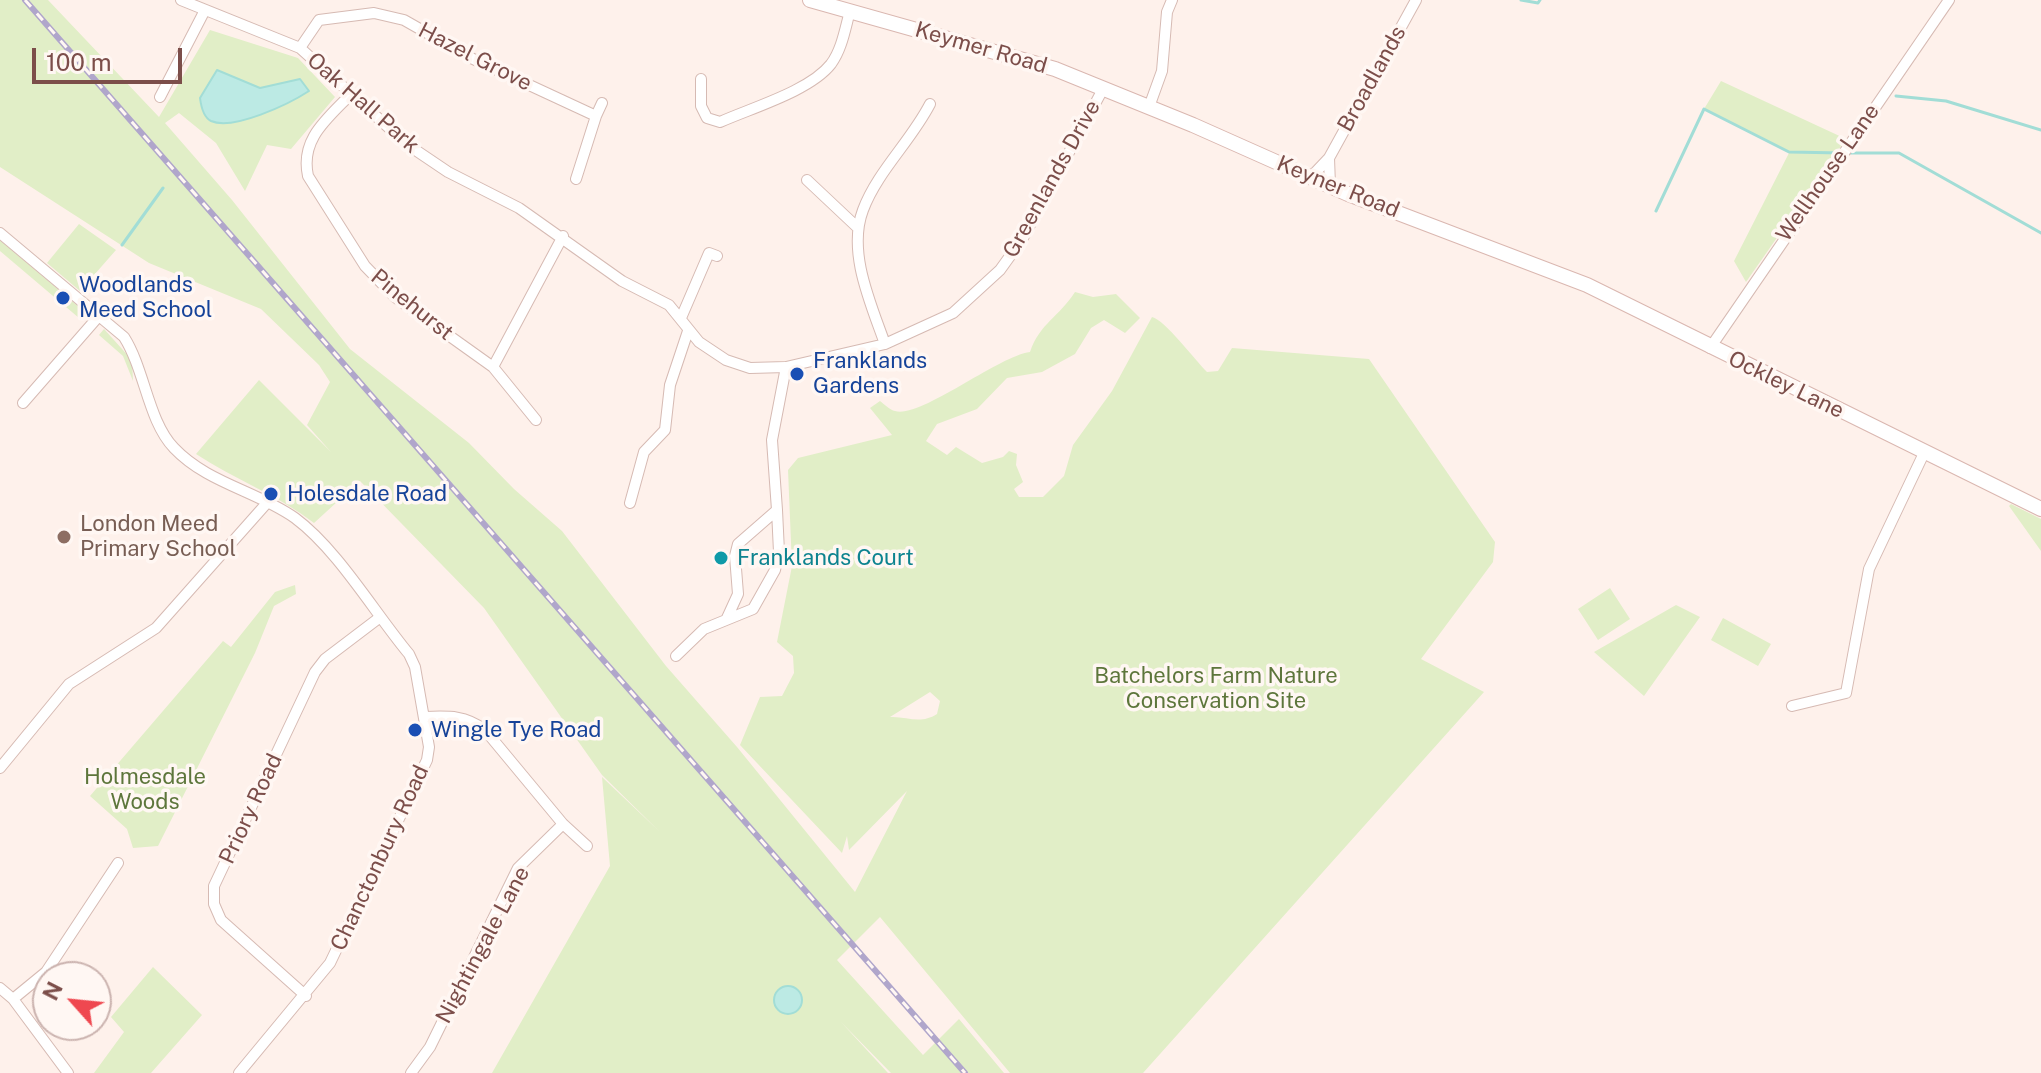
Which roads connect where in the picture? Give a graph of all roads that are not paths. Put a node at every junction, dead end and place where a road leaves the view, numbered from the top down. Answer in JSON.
{"nodes":[{"id":1,"x":181,"y":0,"type":"edge"},
{"id":2,"x":810,"y":0,"type":"edge"},
{"id":3,"x":1172,"y":0,"type":"edge"},
{"id":4,"x":1416,"y":0,"type":"edge"},
{"id":5,"x":1949,"y":0,"type":"edge"},
{"id":6,"x":843,"y":6,"type":"edge"},
{"id":7,"x":205,"y":10,"type":"junction"},
{"id":8,"x":300,"y":48,"type":"junction"},
{"id":9,"x":701,"y":79,"type":"dead end"},
{"id":10,"x":1103,"y":89,"type":"junction"},
{"id":11,"x":351,"y":94,"type":"junction"},
{"id":12,"x":160,"y":97,"type":"dead end"},
{"id":13,"x":602,"y":103,"type":"dead end"},
{"id":14,"x":930,"y":104,"type":"dead end"},
{"id":15,"x":1149,"y":107,"type":"junction"},
{"id":16,"x":596,"y":116,"type":"junction"},
{"id":17,"x":1329,"y":158,"type":"junction"},
{"id":18,"x":1311,"y":177,"type":"junction"},
{"id":19,"x":576,"y":179,"type":"dead end"},
{"id":20,"x":807,"y":180,"type":"dead end"},
{"id":21,"x":1330,"y":185,"type":"junction"},
{"id":22,"x":858,"y":228,"type":"junction"},
{"id":23,"x":0,"y":233,"type":"edge"},
{"id":24,"x":563,"y":236,"type":"junction"},
{"id":25,"x":717,"y":256,"type":"dead end"},
{"id":26,"x":1530,"y":263,"type":"joint"},
{"id":27,"x":619,"y":279,"type":"joint"},
{"id":28,"x":98,"y":317,"type":"junction"},
{"id":29,"x":681,"y":318,"type":"junction"},
{"id":30,"x":688,"y":331,"type":"junction"},
{"id":31,"x":885,"y":344,"type":"junction"},
{"id":32,"x":1710,"y":348,"type":"junction"},
{"id":33,"x":493,"y":367,"type":"junction"},
{"id":34,"x":786,"y":367,"type":"junction"},
{"id":35,"x":23,"y":403,"type":"dead end"},
{"id":36,"x":536,"y":420,"type":"dead end"},
{"id":37,"x":1925,"y":451,"type":"junction"},
{"id":38,"x":630,"y":503,"type":"dead end"},
{"id":39,"x":266,"y":504,"type":"junction"},
{"id":40,"x":2041,"y":509,"type":"edge"},
{"id":41,"x":777,"y":510,"type":"junction"},
{"id":42,"x":764,"y":587,"type":"junction"},
{"id":43,"x":735,"y":599,"type":"junction"},
{"id":44,"x":379,"y":618,"type":"junction"},
{"id":45,"x":727,"y":618,"type":"junction"},
{"id":46,"x":676,"y":656,"type":"dead end"},
{"id":47,"x":1792,"y":706,"type":"dead end"},
{"id":48,"x":424,"y":717,"type":"junction"},
{"id":49,"x":0,"y":768,"type":"edge"},
{"id":50,"x":563,"y":824,"type":"junction"},
{"id":51,"x":587,"y":846,"type":"dead end"},
{"id":52,"x":118,"y":863,"type":"dead end"},
{"id":53,"x":0,"y":988,"type":"edge"},
{"id":54,"x":306,"y":996,"type":"junction"},
{"id":55,"x":13,"y":999,"type":"junction"},
{"id":56,"x":68,"y":1073,"type":"edge"},
{"id":57,"x":239,"y":1073,"type":"edge"},
{"id":58,"x":411,"y":1073,"type":"edge"}],
"edges":[{"from":1,"to":7,"type":"street","name":"Oak Hall Park"},
{"from":2,"to":6,"type":"street","name":"Keymer Road"},
{"from":3,"to":15,"type":"street"},
{"from":4,"to":17,"type":"street","name":"Broadlands"},
{"from":5,"to":32,"type":"street","name":"Wellhouse Lane"},
{"from":6,"to":9,"type":"street"},
{"from":6,"to":10,"type":"street","name":"Keymer Road"},
{"from":7,"to":8,"type":"street","name":"Oak Hall Park"},
{"from":7,"to":12,"type":"street"},
{"from":8,"to":11,"type":"street","name":"Oak Hall Park"},
{"from":8,"to":16,"type":"street","name":"Hazel Grove"},
{"from":10,"to":15,"type":"street","name":"Keymer Road"},
{"from":10,"to":31,"type":"street","name":"Greenlands Drive"},
{"from":11,"to":24,"type":"street","name":"Oak Hall Park"},
{"from":11,"to":33,"type":"street","name":"Pinehurst"},
{"from":13,"to":16,"type":"street"},
{"from":14,"to":22,"type":"street"},
{"from":15,"to":18,"type":"street","name":"Keyner Road"},
{"from":16,"to":19,"type":"street"},
{"from":17,"to":18,"type":"street","name":"Broadlands"},
{"from":17,"to":21,"type":"street","name":"Broadlands"},
{"from":18,"to":21,"type":"street","name":"Keyner Road"},
{"from":20,"to":22,"type":"street"},
{"from":21,"to":26,"type":"street","name":"Keyner Road"},
{"from":22,"to":31,"type":"street"},
{"from":23,"to":28,"type":"street","name":"Chanctonbury Road"},
{"from":24,"to":27,"type":"street","name":"Oak Hall Park"},
{"from":24,"to":33,"type":"street"},
{"from":25,"to":29,"type":"street"},
{"from":26,"to":32,"type":"street","name":"Ockley Lane"},
{"from":27,"to":29,"type":"street","name":"Greenlands Drive"},
{"from":28,"to":35,"type":"street"},
{"from":28,"to":39,"type":"street","name":"Chanctonbury Road"},
{"from":29,"to":30,"type":"street","name":"Greenlands Drive"},
{"from":30,"to":34,"type":"street","name":"Greenlands Drive"},
{"from":30,"to":38,"type":"street"},
{"from":31,"to":34,"type":"street","name":"Greenlands Drive"},
{"from":32,"to":37,"type":"street","name":"Ockley Lane"},
{"from":33,"to":36,"type":"street","name":"Pinehurst"},
{"from":34,"to":41,"type":"street"},
{"from":37,"to":40,"type":"street","name":"Ockley Lane"},
{"from":37,"to":47,"type":"street"},
{"from":39,"to":44,"type":"street","name":"Chanctonbury Road"},
{"from":39,"to":49,"type":"street"},
{"from":41,"to":42,"type":"street"},
{"from":41,"to":43,"type":"street"},
{"from":42,"to":43,"type":"street"},
{"from":42,"to":45,"type":"street"},
{"from":43,"to":45,"type":"street"},
{"from":44,"to":48,"type":"street","name":"Chanctonbury Road"},
{"from":44,"to":54,"type":"street","name":"Priory Road"},
{"from":45,"to":46,"type":"street"},
{"from":48,"to":50,"type":"street"},
{"from":48,"to":54,"type":"street","name":"Chanctonbury Road"},
{"from":50,"to":51,"type":"street"},
{"from":50,"to":58,"type":"street","name":"Nightingale Lane"},
{"from":52,"to":55,"type":"street"},
{"from":53,"to":55,"type":"street"},
{"from":54,"to":57,"type":"street","name":"Chanctonbury Road"},
{"from":55,"to":56,"type":"street"}]}
